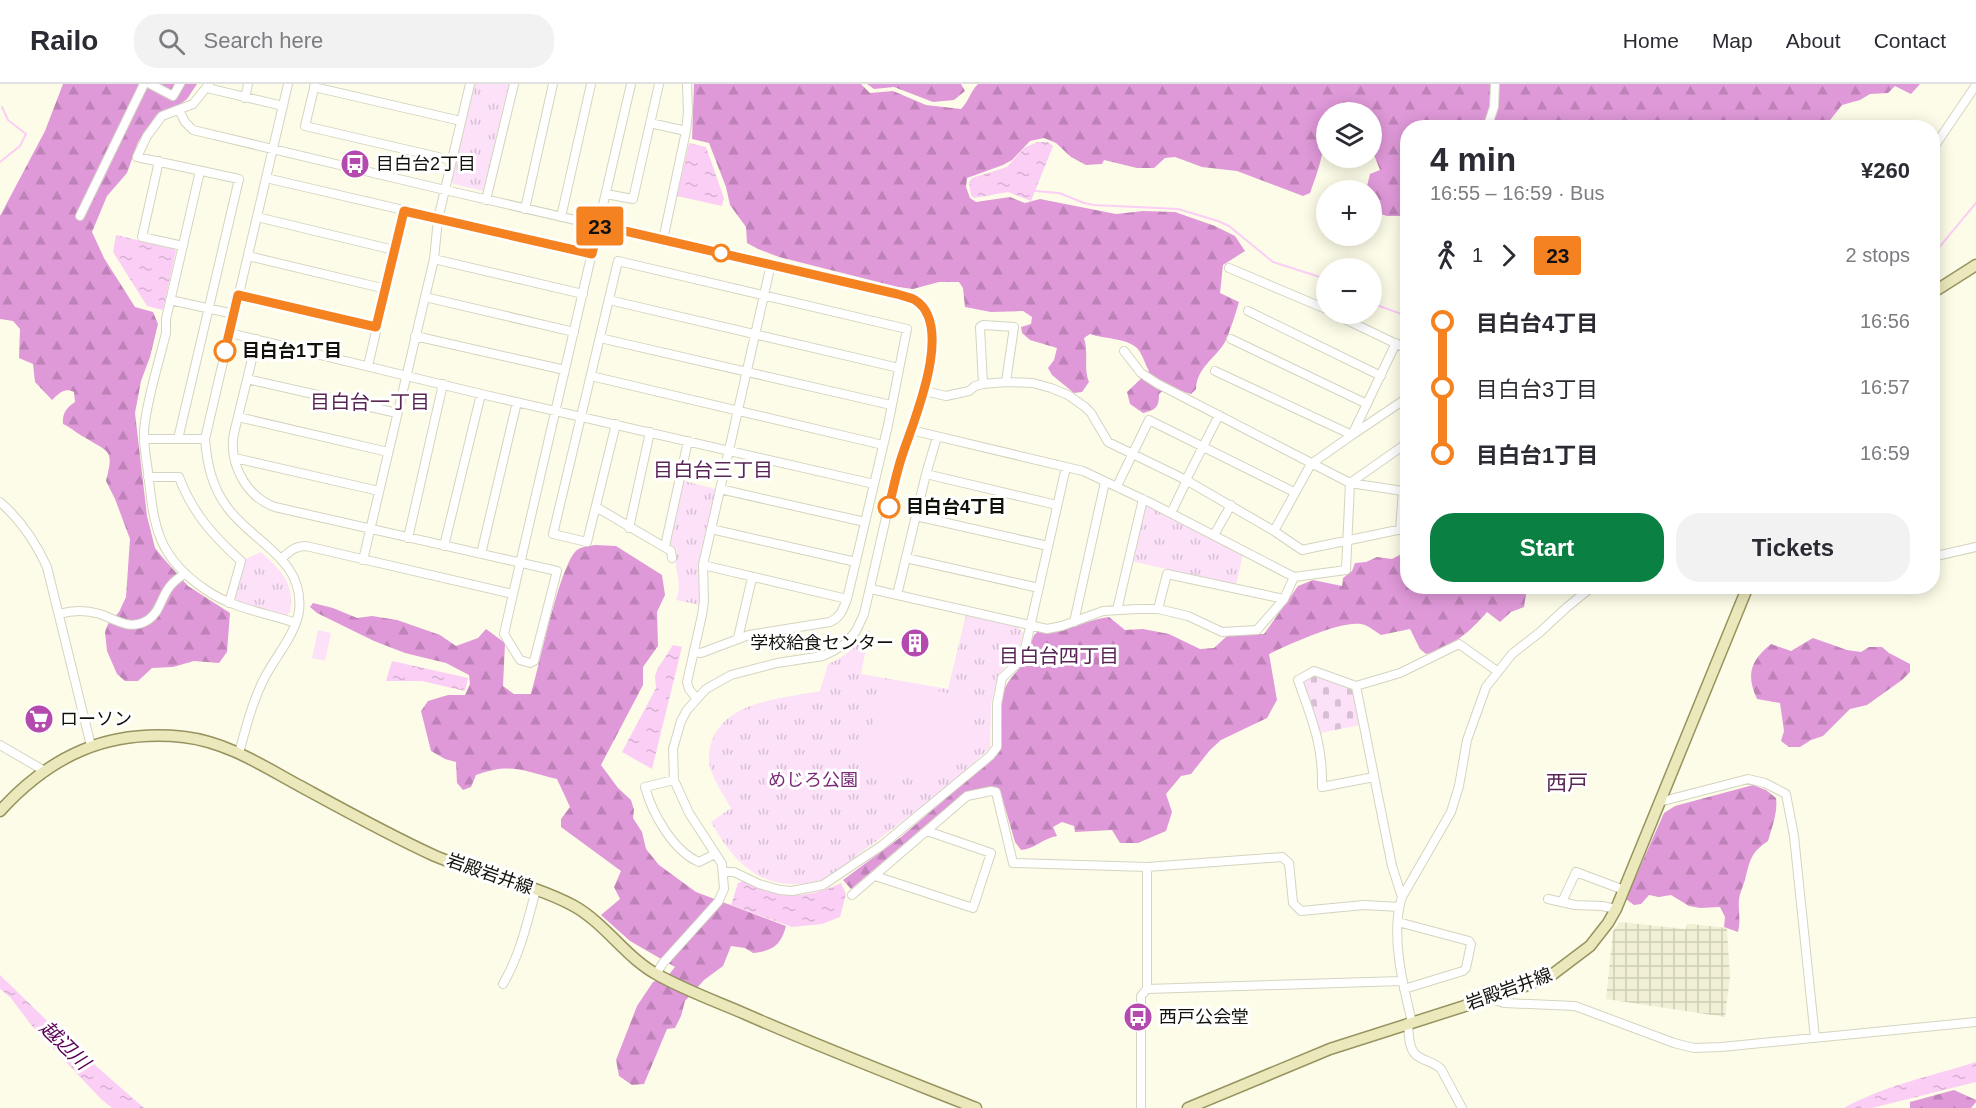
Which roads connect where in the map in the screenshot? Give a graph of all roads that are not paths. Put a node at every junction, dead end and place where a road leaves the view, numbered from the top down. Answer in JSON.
{"nodes":[{"id":1,"x":144,"y":84,"type":"edge"},
{"id":2,"x":150,"y":84,"type":"edge"},
{"id":3,"x":180,"y":84,"type":"edge"},
{"id":4,"x":248,"y":84,"type":"edge"},
{"id":5,"x":288,"y":84,"type":"edge"},
{"id":6,"x":470,"y":84,"type":"edge"},
{"id":7,"x":514,"y":84,"type":"edge"},
{"id":8,"x":553,"y":84,"type":"edge"},
{"id":9,"x":591,"y":84,"type":"edge"},
{"id":10,"x":632,"y":84,"type":"edge"},
{"id":11,"x":659,"y":84,"type":"edge"},
{"id":12,"x":687,"y":84,"type":"edge"},
{"id":13,"x":1496,"y":84,"type":"edge"},
{"id":14,"x":314,"y":85,"type":"edge"},
{"id":15,"x":1976,"y":85,"type":"edge"},
{"id":16,"x":208,"y":86,"type":"edge"},
{"id":17,"x":245,"y":98,"type":"junction"},
{"id":18,"x":283,"y":106,"type":"junction"},
{"id":19,"x":179,"y":110,"type":"junction"},
{"id":20,"x":1490,"y":120,"type":"edge"},
{"id":21,"x":461,"y":121,"type":"junction"},
{"id":22,"x":651,"y":123,"type":"junction"},
{"id":23,"x":686,"y":130,"type":"junction"},
{"id":24,"x":1940,"y":138,"type":"edge"},
{"id":25,"x":273,"y":149,"type":"junction"},
{"id":26,"x":451,"y":160,"type":"junction"},
{"id":27,"x":159,"y":161,"type":"junction"},
{"id":28,"x":200,"y":171,"type":"junction"},
{"id":29,"x":266,"y":178,"type":"junction"},
{"id":30,"x":445,"y":190,"type":"junction"},
{"id":31,"x":606,"y":194,"type":"junction"},
{"id":32,"x":486,"y":200,"type":"junction"},
{"id":33,"x":525,"y":209,"type":"junction"},
{"id":34,"x":404,"y":211,"type":"junction"},
{"id":35,"x":80,"y":216,"type":"dead end"},
{"id":36,"x":257,"y":217,"type":"junction"},
{"id":37,"x":561,"y":217,"type":"junction"},
{"id":38,"x":438,"y":219,"type":"junction"},
{"id":39,"x":599,"y":225,"type":"junction"},
{"id":40,"x":663,"y":240,"type":"junction"},
{"id":41,"x":183,"y":246,"type":"junction"},
{"id":42,"x":394,"y":250,"type":"junction"},
{"id":43,"x":592,"y":254,"type":"junction"},
{"id":44,"x":248,"y":256,"type":"junction"},
{"id":45,"x":434,"y":259,"type":"junction"},
{"id":46,"x":771,"y":264,"type":"junction"},
{"id":47,"x":1976,"y":265,"type":"edge"},
{"id":48,"x":1229,"y":268,"type":"dead end"},
{"id":49,"x":1940,"y":288,"type":"edge"},
{"id":50,"x":386,"y":289,"type":"junction"},
{"id":51,"x":583,"y":294,"type":"junction"},
{"id":52,"x":238,"y":295,"type":"junction"},
{"id":53,"x":764,"y":296,"type":"junction"},
{"id":54,"x":425,"y":297,"type":"junction"},
{"id":55,"x":170,"y":300,"type":"junction"},
{"id":56,"x":609,"y":300,"type":"junction"},
{"id":57,"x":1316,"y":305,"type":"edge"},
{"id":58,"x":209,"y":308,"type":"junction"},
{"id":59,"x":1248,"y":311,"type":"dead end"},
{"id":60,"x":234,"y":314,"type":"junction"},
{"id":61,"x":1355,"y":324,"type":"edge"},
{"id":62,"x":376,"y":327,"type":"junction"},
{"id":63,"x":574,"y":332,"type":"junction"},
{"id":64,"x":230,"y":333,"type":"junction"},
{"id":65,"x":755,"y":334,"type":"junction"},
{"id":66,"x":416,"y":336,"type":"junction"},
{"id":67,"x":600,"y":338,"type":"junction"},
{"id":68,"x":257,"y":339,"type":"junction"},
{"id":69,"x":1231,"y":339,"type":"dead end"},
{"id":70,"x":1396,"y":343,"type":"junction"},
{"id":71,"x":1400,"y":345,"type":"edge"},
{"id":72,"x":1124,"y":351,"type":"dead end"},
{"id":73,"x":368,"y":366,"type":"junction"},
{"id":74,"x":899,"y":368,"type":"junction"},
{"id":75,"x":564,"y":370,"type":"junction"},
{"id":76,"x":1215,"y":371,"type":"dead end"},
{"id":77,"x":747,"y":372,"type":"junction"},
{"id":78,"x":407,"y":375,"type":"junction"},
{"id":79,"x":591,"y":376,"type":"junction"},
{"id":80,"x":1381,"y":376,"type":"junction"},
{"id":81,"x":247,"y":379,"type":"junction"},
{"id":82,"x":1006,"y":382,"type":"junction"},
{"id":83,"x":443,"y":384,"type":"junction"},
{"id":84,"x":983,"y":384,"type":"junction"},
{"id":85,"x":925,"y":391,"type":"junction"},
{"id":86,"x":481,"y":394,"type":"junction"},
{"id":87,"x":518,"y":402,"type":"junction"},
{"id":88,"x":1400,"y":403,"type":"edge"},
{"id":89,"x":1367,"y":404,"type":"junction"},
{"id":90,"x":891,"y":405,"type":"junction"},
{"id":91,"x":555,"y":410,"type":"junction"},
{"id":92,"x":738,"y":411,"type":"junction"},
{"id":93,"x":397,"y":413,"type":"junction"},
{"id":94,"x":1219,"y":415,"type":"junction"},
{"id":95,"x":581,"y":416,"type":"junction"},
{"id":96,"x":238,"y":417,"type":"junction"},
{"id":97,"x":616,"y":424,"type":"junction"},
{"id":98,"x":911,"y":430,"type":"junction"},
{"id":99,"x":650,"y":432,"type":"junction"},
{"id":100,"x":1352,"y":435,"type":"junction"},
{"id":101,"x":937,"y":437,"type":"junction"},
{"id":102,"x":144,"y":439,"type":"junction"},
{"id":103,"x":178,"y":439,"type":"junction"},
{"id":104,"x":205,"y":439,"type":"junction"},
{"id":105,"x":688,"y":441,"type":"junction"},
{"id":106,"x":883,"y":446,"type":"junction"},
{"id":107,"x":1203,"y":448,"type":"junction"},
{"id":108,"x":1400,"y":448,"type":"edge"},
{"id":109,"x":728,"y":450,"type":"junction"},
{"id":110,"x":388,"y":452,"type":"junction"},
{"id":111,"x":1133,"y":453,"type":"junction"},
{"id":112,"x":235,"y":458,"type":"junction"},
{"id":113,"x":1311,"y":464,"type":"junction"},
{"id":114,"x":1066,"y":466,"type":"junction"},
{"id":115,"x":926,"y":474,"type":"junction"},
{"id":116,"x":148,"y":477,"type":"junction"},
{"id":117,"x":1187,"y":480,"type":"junction"},
{"id":118,"x":1105,"y":482,"type":"junction"},
{"id":119,"x":1350,"y":483,"type":"junction"},
{"id":120,"x":874,"y":484,"type":"junction"},
{"id":121,"x":1117,"y":486,"type":"junction"},
{"id":122,"x":720,"y":489,"type":"junction"},
{"id":123,"x":1400,"y":489,"type":"edge"},
{"id":124,"x":379,"y":491,"type":"junction"},
{"id":125,"x":1294,"y":492,"type":"junction"},
{"id":126,"x":1143,"y":500,"type":"junction"},
{"id":127,"x":0,"y":502,"type":"edge"},
{"id":128,"x":1057,"y":505,"type":"junction"},
{"id":129,"x":1231,"y":506,"type":"junction"},
{"id":130,"x":596,"y":507,"type":"junction"},
{"id":131,"x":1171,"y":513,"type":"junction"},
{"id":132,"x":916,"y":516,"type":"junction"},
{"id":133,"x":865,"y":522,"type":"junction"},
{"id":134,"x":629,"y":528,"type":"junction"},
{"id":135,"x":370,"y":529,"type":"junction"},
{"id":136,"x":711,"y":529,"type":"junction"},
{"id":137,"x":1400,"y":530,"type":"edge"},
{"id":138,"x":1274,"y":531,"type":"junction"},
{"id":139,"x":1214,"y":536,"type":"junction"},
{"id":140,"x":408,"y":538,"type":"junction"},
{"id":141,"x":1347,"y":541,"type":"junction"},
{"id":142,"x":444,"y":546,"type":"junction"},
{"id":143,"x":665,"y":546,"type":"junction"},
{"id":144,"x":1048,"y":546,"type":"junction"},
{"id":145,"x":1976,"y":547,"type":"edge"},
{"id":146,"x":481,"y":554,"type":"junction"},
{"id":147,"x":1940,"y":555,"type":"edge"},
{"id":148,"x":282,"y":558,"type":"junction"},
{"id":149,"x":672,"y":558,"type":"dead end"},
{"id":150,"x":906,"y":558,"type":"junction"},
{"id":151,"x":363,"y":560,"type":"junction"},
{"id":152,"x":856,"y":562,"type":"junction"},
{"id":153,"x":520,"y":563,"type":"junction"},
{"id":154,"x":703,"y":565,"type":"junction"},
{"id":155,"x":185,"y":573,"type":"junction"},
{"id":156,"x":1294,"y":577,"type":"junction"},
{"id":157,"x":752,"y":578,"type":"junction"},
{"id":158,"x":1039,"y":588,"type":"junction"},
{"id":159,"x":871,"y":590,"type":"junction"},
{"id":160,"x":513,"y":594,"type":"junction"},
{"id":161,"x":1583,"y":594,"type":"edge"},
{"id":162,"x":1745,"y":594,"type":"edge"},
{"id":163,"x":897,"y":595,"type":"junction"},
{"id":164,"x":847,"y":599,"type":"junction"},
{"id":165,"x":1284,"y":599,"type":"junction"},
{"id":166,"x":229,"y":603,"type":"junction"},
{"id":167,"x":1158,"y":609,"type":"junction"},
{"id":168,"x":1117,"y":610,"type":"junction"},
{"id":169,"x":59,"y":614,"type":"junction"},
{"id":170,"x":1074,"y":622,"type":"junction"},
{"id":171,"x":296,"y":623,"type":"junction"},
{"id":172,"x":1030,"y":626,"type":"junction"},
{"id":173,"x":738,"y":638,"type":"junction"},
{"id":174,"x":694,"y":652,"type":"junction"},
{"id":175,"x":1497,"y":671,"type":"junction"},
{"id":176,"x":1356,"y":686,"type":"junction"},
{"id":177,"x":696,"y":698,"type":"junction"},
{"id":178,"x":0,"y":745,"type":"edge"},
{"id":179,"x":91,"y":746,"type":"junction"},
{"id":180,"x":239,"y":753,"type":"junction"},
{"id":181,"x":43,"y":770,"type":"junction"},
{"id":182,"x":1374,"y":777,"type":"junction"},
{"id":183,"x":675,"y":780,"type":"junction"},
{"id":184,"x":1659,"y":802,"type":"junction"},
{"id":185,"x":0,"y":811,"type":"edge"},
{"id":186,"x":927,"y":831,"type":"junction"},
{"id":187,"x":715,"y":854,"type":"junction"},
{"id":188,"x":1147,"y":867,"type":"junction"},
{"id":189,"x":724,"y":872,"type":"junction"},
{"id":190,"x":875,"y":876,"type":"junction"},
{"id":191,"x":536,"y":890,"type":"junction"},
{"id":192,"x":1624,"y":890,"type":"junction"},
{"id":193,"x":852,"y":895,"type":"dead end"},
{"id":194,"x":1402,"y":897,"type":"junction"},
{"id":195,"x":1548,"y":899,"type":"dead end"},
{"id":196,"x":1562,"y":902,"type":"junction"},
{"id":197,"x":1399,"y":907,"type":"junction"},
{"id":198,"x":1616,"y":909,"type":"junction"},
{"id":199,"x":1398,"y":922,"type":"junction"},
{"id":200,"x":656,"y":974,"type":"junction"},
{"id":201,"x":503,"y":984,"type":"dead end"},
{"id":202,"x":1402,"y":985,"type":"junction"},
{"id":203,"x":1147,"y":989,"type":"junction"},
{"id":204,"x":1489,"y":998,"type":"junction"},
{"id":205,"x":1976,"y":1022,"type":"edge"},
{"id":206,"x":1410,"y":1023,"type":"junction"},
{"id":207,"x":1815,"y":1038,"type":"junction"},
{"id":208,"x":976,"y":1108,"type":"edge"},
{"id":209,"x":1141,"y":1108,"type":"edge"},
{"id":210,"x":1188,"y":1108,"type":"edge"},
{"id":211,"x":1462,"y":1108,"type":"edge"}],
"edges":[{"from":1,"to":35,"type":"street"},
{"from":2,"to":3,"type":"street"},
{"from":4,"to":17,"type":"street"},
{"from":5,"to":18,"type":"street"},
{"from":6,"to":21,"type":"street"},
{"from":7,"to":32,"type":"street"},
{"from":8,"to":33,"type":"street"},
{"from":9,"to":37,"type":"street"},
{"from":10,"to":31,"type":"street"},
{"from":11,"to":22,"type":"street"},
{"from":12,"to":23,"type":"street"},
{"from":13,"to":20,"type":"street"},
{"from":14,"to":21,"type":"street"},
{"from":14,"to":26,"type":"street"},
{"from":15,"to":24,"type":"street"},
{"from":16,"to":17,"type":"street"},
{"from":16,"to":19,"type":"street"},
{"from":17,"to":18,"type":"street"},
{"from":18,"to":25,"type":"street"},
{"from":19,"to":25,"type":"street"},
{"from":19,"to":27,"type":"street"},
{"from":21,"to":26,"type":"street"},
{"from":22,"to":23,"type":"street"},
{"from":22,"to":31,"type":"street"},
{"from":23,"to":40,"type":"street"},
{"from":25,"to":29,"type":"street"},
{"from":25,"to":30,"type":"street"},
{"from":26,"to":30,"type":"street"},
{"from":27,"to":28,"type":"street"},
{"from":27,"to":41,"type":"street"},
{"from":28,"to":41,"type":"street"},
{"from":28,"to":58,"type":"street"},
{"from":29,"to":34,"type":"street"},
{"from":29,"to":36,"type":"street"},
{"from":30,"to":32,"type":"street"},
{"from":30,"to":38,"type":"street"},
{"from":31,"to":39,"type":"street"},
{"from":32,"to":33,"type":"street"},
{"from":33,"to":37,"type":"street"},
{"from":34,"to":38,"type":"street"},
{"from":34,"to":42,"type":"street"},
{"from":36,"to":42,"type":"street"},
{"from":36,"to":44,"type":"street"},
{"from":37,"to":39,"type":"street"},
{"from":38,"to":43,"type":"street"},
{"from":38,"to":45,"type":"street"},
{"from":39,"to":40,"type":"street"},
{"from":39,"to":43,"type":"street"},
{"from":40,"to":46,"type":"street"},
{"from":41,"to":55,"type":"street"},
{"from":42,"to":50,"type":"street"},
{"from":43,"to":51,"type":"street"},
{"from":44,"to":50,"type":"street"},
{"from":44,"to":52,"type":"street"},
{"from":45,"to":51,"type":"street"},
{"from":45,"to":54,"type":"street"},
{"from":46,"to":53,"type":"street"},
{"from":46,"to":85,"type":"street"},
{"from":47,"to":49,"type":"main road"},
{"from":48,"to":57,"type":"street"},
{"from":50,"to":62,"type":"street"},
{"from":51,"to":63,"type":"street"},
{"from":52,"to":60,"type":"street"},
{"from":52,"to":62,"type":"street"},
{"from":53,"to":56,"type":"street"},
{"from":53,"to":65,"type":"street"},
{"from":53,"to":74,"type":"street"},
{"from":54,"to":63,"type":"street"},
{"from":54,"to":66,"type":"street"},
{"from":55,"to":58,"type":"street"},
{"from":55,"to":102,"type":"street"},
{"from":56,"to":65,"type":"street"},
{"from":56,"to":67,"type":"street"},
{"from":58,"to":60,"type":"street"},
{"from":58,"to":103,"type":"street"},
{"from":59,"to":80,"type":"street"},
{"from":60,"to":64,"type":"street"},
{"from":61,"to":70,"type":"street"},
{"from":62,"to":73,"type":"street"},
{"from":63,"to":75,"type":"street"},
{"from":64,"to":68,"type":"street"},
{"from":64,"to":104,"type":"street"},
{"from":65,"to":74,"type":"street"},
{"from":65,"to":77,"type":"street"},
{"from":66,"to":75,"type":"street"},
{"from":66,"to":78,"type":"street"},
{"from":67,"to":77,"type":"street"},
{"from":67,"to":79,"type":"street"},
{"from":68,"to":73,"type":"street"},
{"from":68,"to":81,"type":"street"},
{"from":69,"to":89,"type":"street"},
{"from":70,"to":71,"type":"street"},
{"from":70,"to":80,"type":"street"},
{"from":72,"to":94,"type":"street"},
{"from":73,"to":78,"type":"street"},
{"from":74,"to":90,"type":"street"},
{"from":75,"to":91,"type":"street"},
{"from":76,"to":100,"type":"street"},
{"from":77,"to":90,"type":"street"},
{"from":77,"to":92,"type":"street"},
{"from":78,"to":83,"type":"street"},
{"from":78,"to":93,"type":"street"},
{"from":79,"to":92,"type":"street"},
{"from":79,"to":95,"type":"street"},
{"from":80,"to":89,"type":"street"},
{"from":81,"to":93,"type":"street"},
{"from":81,"to":96,"type":"street"},
{"from":82,"to":84,"type":"street"},
{"from":82,"to":84,"type":"street"},
{"from":82,"to":111,"type":"street"},
{"from":83,"to":86,"type":"street"},
{"from":83,"to":140,"type":"street"},
{"from":84,"to":85,"type":"street"},
{"from":85,"to":98,"type":"street"},
{"from":86,"to":87,"type":"street"},
{"from":86,"to":142,"type":"street"},
{"from":87,"to":91,"type":"street"},
{"from":87,"to":146,"type":"street"},
{"from":88,"to":100,"type":"street"},
{"from":89,"to":100,"type":"street"},
{"from":90,"to":106,"type":"street"},
{"from":91,"to":95,"type":"street"},
{"from":91,"to":153,"type":"street"},
{"from":92,"to":106,"type":"street"},
{"from":92,"to":109,"type":"street"},
{"from":93,"to":110,"type":"street"},
{"from":94,"to":107,"type":"street"},
{"from":94,"to":113,"type":"street"},
{"from":95,"to":97,"type":"street"},
{"from":95,"to":130,"type":"street"},
{"from":96,"to":110,"type":"street"},
{"from":96,"to":112,"type":"street"},
{"from":97,"to":99,"type":"street"},
{"from":97,"to":130,"type":"street"},
{"from":98,"to":101,"type":"street"},
{"from":98,"to":159,"type":"street"},
{"from":99,"to":105,"type":"street"},
{"from":99,"to":134,"type":"street"},
{"from":100,"to":113,"type":"street"},
{"from":101,"to":114,"type":"street"},
{"from":101,"to":115,"type":"street"},
{"from":102,"to":103,"type":"street"},
{"from":102,"to":116,"type":"street"},
{"from":103,"to":104,"type":"street"},
{"from":104,"to":148,"type":"street"},
{"from":105,"to":109,"type":"street"},
{"from":105,"to":143,"type":"street"},
{"from":106,"to":120,"type":"street"},
{"from":107,"to":111,"type":"street"},
{"from":107,"to":117,"type":"street"},
{"from":107,"to":125,"type":"street"},
{"from":108,"to":119,"type":"street"},
{"from":109,"to":120,"type":"street"},
{"from":109,"to":122,"type":"street"},
{"from":110,"to":124,"type":"street"},
{"from":111,"to":117,"type":"street"},
{"from":111,"to":121,"type":"street"},
{"from":112,"to":124,"type":"street"},
{"from":112,"to":135,"type":"street"},
{"from":113,"to":119,"type":"street"},
{"from":113,"to":125,"type":"street"},
{"from":114,"to":118,"type":"street"},
{"from":114,"to":128,"type":"street"},
{"from":115,"to":128,"type":"street"},
{"from":115,"to":132,"type":"street"},
{"from":116,"to":155,"type":"street"},
{"from":116,"to":166,"type":"street"},
{"from":117,"to":129,"type":"street"},
{"from":117,"to":131,"type":"street"},
{"from":118,"to":121,"type":"street"},
{"from":118,"to":170,"type":"street"},
{"from":119,"to":123,"type":"street"},
{"from":119,"to":141,"type":"street"},
{"from":120,"to":133,"type":"street"},
{"from":121,"to":126,"type":"street"},
{"from":122,"to":133,"type":"street"},
{"from":122,"to":136,"type":"street"},
{"from":124,"to":135,"type":"street"},
{"from":125,"to":138,"type":"street"},
{"from":126,"to":131,"type":"street"},
{"from":126,"to":168,"type":"street"},
{"from":127,"to":169,"type":"street"},
{"from":128,"to":144,"type":"street"},
{"from":129,"to":138,"type":"street"},
{"from":129,"to":139,"type":"street"},
{"from":130,"to":134,"type":"street"},
{"from":131,"to":139,"type":"street"},
{"from":132,"to":144,"type":"street"},
{"from":132,"to":150,"type":"street"},
{"from":133,"to":152,"type":"street"},
{"from":134,"to":143,"type":"street"},
{"from":135,"to":140,"type":"street"},
{"from":135,"to":151,"type":"street"},
{"from":136,"to":152,"type":"street"},
{"from":136,"to":154,"type":"street"},
{"from":137,"to":141,"type":"street"},
{"from":138,"to":141,"type":"street"},
{"from":139,"to":156,"type":"street"},
{"from":140,"to":142,"type":"street"},
{"from":141,"to":156,"type":"street"},
{"from":142,"to":146,"type":"street"},
{"from":143,"to":149,"type":"street"},
{"from":144,"to":158,"type":"street"},
{"from":145,"to":147,"type":"street"},
{"from":146,"to":153,"type":"street"},
{"from":148,"to":151,"type":"street"},
{"from":148,"to":171,"type":"street"},
{"from":150,"to":158,"type":"street"},
{"from":150,"to":163,"type":"street"},
{"from":151,"to":160,"type":"street"},
{"from":152,"to":164,"type":"street"},
{"from":153,"to":160,"type":"street"},
{"from":153,"to":160,"type":"street"},
{"from":154,"to":157,"type":"street"},
{"from":154,"to":174,"type":"street"},
{"from":155,"to":166,"type":"street"},
{"from":155,"to":169,"type":"street"},
{"from":156,"to":165,"type":"street"},
{"from":157,"to":164,"type":"street"},
{"from":157,"to":173,"type":"street"},
{"from":158,"to":172,"type":"street"},
{"from":159,"to":163,"type":"street"},
{"from":159,"to":177,"type":"street"},
{"from":161,"to":175,"type":"street"},
{"from":162,"to":184,"type":"main road","name":"岩殿岩井線"},
{"from":163,"to":172,"type":"street"},
{"from":164,"to":173,"type":"street"},
{"from":165,"to":167,"type":"street"},
{"from":165,"to":167,"type":"street"},
{"from":166,"to":171,"type":"street"},
{"from":167,"to":168,"type":"street"},
{"from":168,"to":170,"type":"street"},
{"from":169,"to":179,"type":"street"},
{"from":170,"to":172,"type":"street"},
{"from":171,"to":180,"type":"street"},
{"from":172,"to":189,"type":"street"},
{"from":173,"to":174,"type":"street"},
{"from":174,"to":177,"type":"street"},
{"from":175,"to":176,"type":"street"},
{"from":175,"to":194,"type":"street"},
{"from":176,"to":182,"type":"street"},
{"from":176,"to":182,"type":"street"},
{"from":177,"to":183,"type":"street"},
{"from":178,"to":181,"type":"street"},
{"from":179,"to":180,"type":"main road","name":"岩殿岩井線"},
{"from":179,"to":181,"type":"main road","name":"岩殿岩井線"},
{"from":180,"to":191,"type":"main road","name":"岩殿岩井線"},
{"from":181,"to":185,"type":"main road","name":"岩殿岩井線"},
{"from":182,"to":194,"type":"street"},
{"from":183,"to":187,"type":"street"},
{"from":183,"to":187,"type":"street"},
{"from":184,"to":192,"type":"main road","name":"岩殿岩井線"},
{"from":184,"to":207,"type":"street"},
{"from":186,"to":188,"type":"street"},
{"from":186,"to":190,"type":"street"},
{"from":186,"to":190,"type":"street"},
{"from":187,"to":189,"type":"street"},
{"from":188,"to":197,"type":"street"},
{"from":188,"to":203,"type":"street"},
{"from":189,"to":200,"type":"street"},
{"from":190,"to":193,"type":"street"},
{"from":191,"to":200,"type":"main road","name":"岩殿岩井線"},
{"from":191,"to":201,"type":"street"},
{"from":192,"to":196,"type":"street"},
{"from":192,"to":198,"type":"main road","name":"岩殿岩井線"},
{"from":194,"to":197,"type":"street"},
{"from":195,"to":196,"type":"street"},
{"from":196,"to":198,"type":"street"},
{"from":197,"to":199,"type":"street"},
{"from":198,"to":204,"type":"main road","name":"岩殿岩井線"},
{"from":199,"to":202,"type":"street"},
{"from":199,"to":202,"type":"street"},
{"from":200,"to":208,"type":"main road","name":"岩殿岩井線"},
{"from":202,"to":203,"type":"street"},
{"from":202,"to":206,"type":"street"},
{"from":203,"to":209,"type":"street"},
{"from":204,"to":206,"type":"main road","name":"岩殿岩井線"},
{"from":204,"to":207,"type":"street"},
{"from":205,"to":207,"type":"street"},
{"from":206,"to":210,"type":"main road","name":"岩殿岩井線"},
{"from":206,"to":211,"type":"street"}]}
